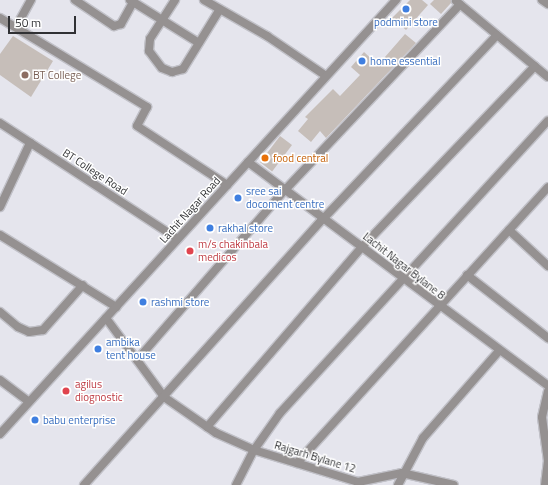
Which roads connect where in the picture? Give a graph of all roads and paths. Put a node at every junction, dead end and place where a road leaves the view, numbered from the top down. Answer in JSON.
{"nodes":[{"id":1,"x":31,"y":0,"type":"edge"},
{"id":2,"x":75,"y":0,"type":"edge"},
{"id":3,"x":175,"y":0,"type":"edge"},
{"id":4,"x":204,"y":0,"type":"edge"},
{"id":5,"x":396,"y":0,"type":"edge"},
{"id":6,"x":542,"y":0,"type":"edge"},
{"id":7,"x":131,"y":1,"type":"edge"},
{"id":8,"x":458,"y":2,"type":"edge"},
{"id":9,"x":548,"y":4,"type":"edge"},
{"id":10,"x":220,"y":9,"type":"junction"},
{"id":11,"x":0,"y":18,"type":"edge"},
{"id":12,"x":162,"y":21,"type":"junction"},
{"id":13,"x":16,"y":27,"type":"junction"},
{"id":14,"x":497,"y":35,"type":"junction"},
{"id":15,"x":199,"y":43,"type":"junction"},
{"id":16,"x":535,"y":66,"type":"junction"},
{"id":17,"x":326,"y":76,"type":"junction"},
{"id":18,"x":548,"y":77,"type":"edge"},
{"id":19,"x":548,"y":121,"type":"edge"},
{"id":20,"x":0,"y":123,"type":"edge"},
{"id":21,"x":30,"y":143,"type":"junction"},
{"id":22,"x":248,"y":162,"type":"junction"},
{"id":23,"x":227,"y":185,"type":"junction"},
{"id":24,"x":548,"y":187,"type":"edge"},
{"id":25,"x":285,"y":190,"type":"junction"},
{"id":26,"x":0,"y":207,"type":"edge"},
{"id":27,"x":323,"y":219,"type":"junction"},
{"id":28,"x":508,"y":230,"type":"junction"},
{"id":29,"x":0,"y":235,"type":"edge"},
{"id":30,"x":178,"y":239,"type":"junction"},
{"id":31,"x":362,"y":247,"type":"junction"},
{"id":32,"x":548,"y":266,"type":"edge"},
{"id":33,"x":467,"y":275,"type":"junction"},
{"id":34,"x":401,"y":277,"type":"junction"},
{"id":35,"x":83,"y":285,"type":"junction"},
{"id":36,"x":438,"y":306,"type":"junction"},
{"id":37,"x":116,"y":307,"type":"junction"},
{"id":38,"x":0,"y":312,"type":"edge"},
{"id":39,"x":106,"y":318,"type":"junction"},
{"id":40,"x":548,"y":338,"type":"edge"},
{"id":41,"x":499,"y":351,"type":"junction"},
{"id":42,"x":137,"y":360,"type":"junction"},
{"id":43,"x":0,"y":380,"type":"edge"},
{"id":44,"x":548,"y":386,"type":"edge"},
{"id":45,"x":548,"y":392,"type":"edge"},
{"id":46,"x":164,"y":397,"type":"junction"},
{"id":47,"x":29,"y":402,"type":"junction"},
{"id":48,"x":207,"y":427,"type":"junction"},
{"id":49,"x":0,"y":434,"type":"edge"},
{"id":50,"x":254,"y":450,"type":"junction"},
{"id":51,"x":297,"y":463,"type":"junction"},
{"id":52,"x":402,"y":473,"type":"junction"},
{"id":53,"x":84,"y":485,"type":"edge"},
{"id":54,"x":236,"y":485,"type":"edge"},
{"id":55,"x":398,"y":485,"type":"edge"},
{"id":56,"x":454,"y":485,"type":"edge"},
{"id":57,"x":545,"y":485,"type":"edge"}],
"edges":[{"from":1,"to":13,"type":"street"},
{"from":2,"to":7,"type":"street"},
{"from":3,"to":12,"type":"street"},
{"from":4,"to":10,"type":"street"},
{"from":5,"to":17,"type":"street","name":"Lachit Nagar Road"},
{"from":6,"to":9,"type":"street"},
{"from":7,"to":12,"type":"street"},
{"from":8,"to":14,"type":"street"},
{"from":8,"to":25,"type":"street"},
{"from":10,"to":15,"type":"street"},
{"from":10,"to":17,"type":"street"},
{"from":11,"to":13,"type":"street"},
{"from":12,"to":15,"type":"street"},
{"from":12,"to":15,"type":"street"},
{"from":13,"to":23,"type":"street"},
{"from":14,"to":16,"type":"street"},
{"from":14,"to":27,"type":"street"},
{"from":16,"to":18,"type":"street"},
{"from":16,"to":31,"type":"street"},
{"from":17,"to":22,"type":"street","name":"Lachit Nagar Road"},
{"from":19,"to":34,"type":"street"},
{"from":20,"to":21,"type":"street","name":"BT College Road"},
{"from":21,"to":26,"type":"street"},
{"from":21,"to":30,"type":"street","name":"BT College Road"},
{"from":22,"to":23,"type":"street","name":"Lachit Nagar Road"},
{"from":22,"to":25,"type":"street","name":"Lachit Nagar Bylane 8"},
{"from":23,"to":30,"type":"street","name":"Lachit Nagar Road"},
{"from":24,"to":28,"type":"street"},
{"from":25,"to":27,"type":"street","name":"Lachit Nagar Bylane 8"},
{"from":25,"to":42,"type":"street"},
{"from":27,"to":31,"type":"street","name":"Lachit Nagar Bylane 8"},
{"from":27,"to":46,"type":"street"},
{"from":28,"to":32,"type":"street"},
{"from":28,"to":33,"type":"street"},
{"from":29,"to":35,"type":"street"},
{"from":30,"to":37,"type":"street","name":"Lachit Nagar Road"},
{"from":31,"to":34,"type":"street","name":"Lachit Nagar Bylane 8"},
{"from":31,"to":48,"type":"street"},
{"from":33,"to":36,"type":"street"},
{"from":33,"to":40,"type":"street"},
{"from":34,"to":36,"type":"street","name":"Lachit Nagar Bylane 8"},
{"from":34,"to":50,"type":"street"},
{"from":35,"to":37,"type":"street"},
{"from":35,"to":38,"type":"street"},
{"from":36,"to":41,"type":"street","name":"Lachit Nagar Bylane 8"},
{"from":36,"to":51,"type":"street"},
{"from":37,"to":39,"type":"street","name":"Lachit Nagar Road"},
{"from":39,"to":42,"type":"street","name":"Rajgarh Bylane 12"},
{"from":39,"to":47,"type":"street","name":"Lachit Nagar Road"},
{"from":41,"to":44,"type":"street","name":"Lachit Nagar Bylane 8"},
{"from":41,"to":52,"type":"street"},
{"from":42,"to":46,"type":"street","name":"Rajgarh Bylane 12"},
{"from":43,"to":47,"type":"street"},
{"from":45,"to":57,"type":"street"},
{"from":46,"to":48,"type":"street","name":"Rajgarh Bylane 12"},
{"from":46,"to":53,"type":"street"},
{"from":47,"to":49,"type":"street","name":"Lachit Nagar Road"},
{"from":48,"to":50,"type":"street","name":"Rajgarh Bylane 12"},
{"from":50,"to":51,"type":"street","name":"Rajgarh Bylane 12"},
{"from":50,"to":54,"type":"street"},
{"from":51,"to":52,"type":"street","name":"Rajgarh Bylane 12"},
{"from":52,"to":55,"type":"street"},
{"from":52,"to":56,"type":"street","name":"Rajgarh Bylane 12"}]}
